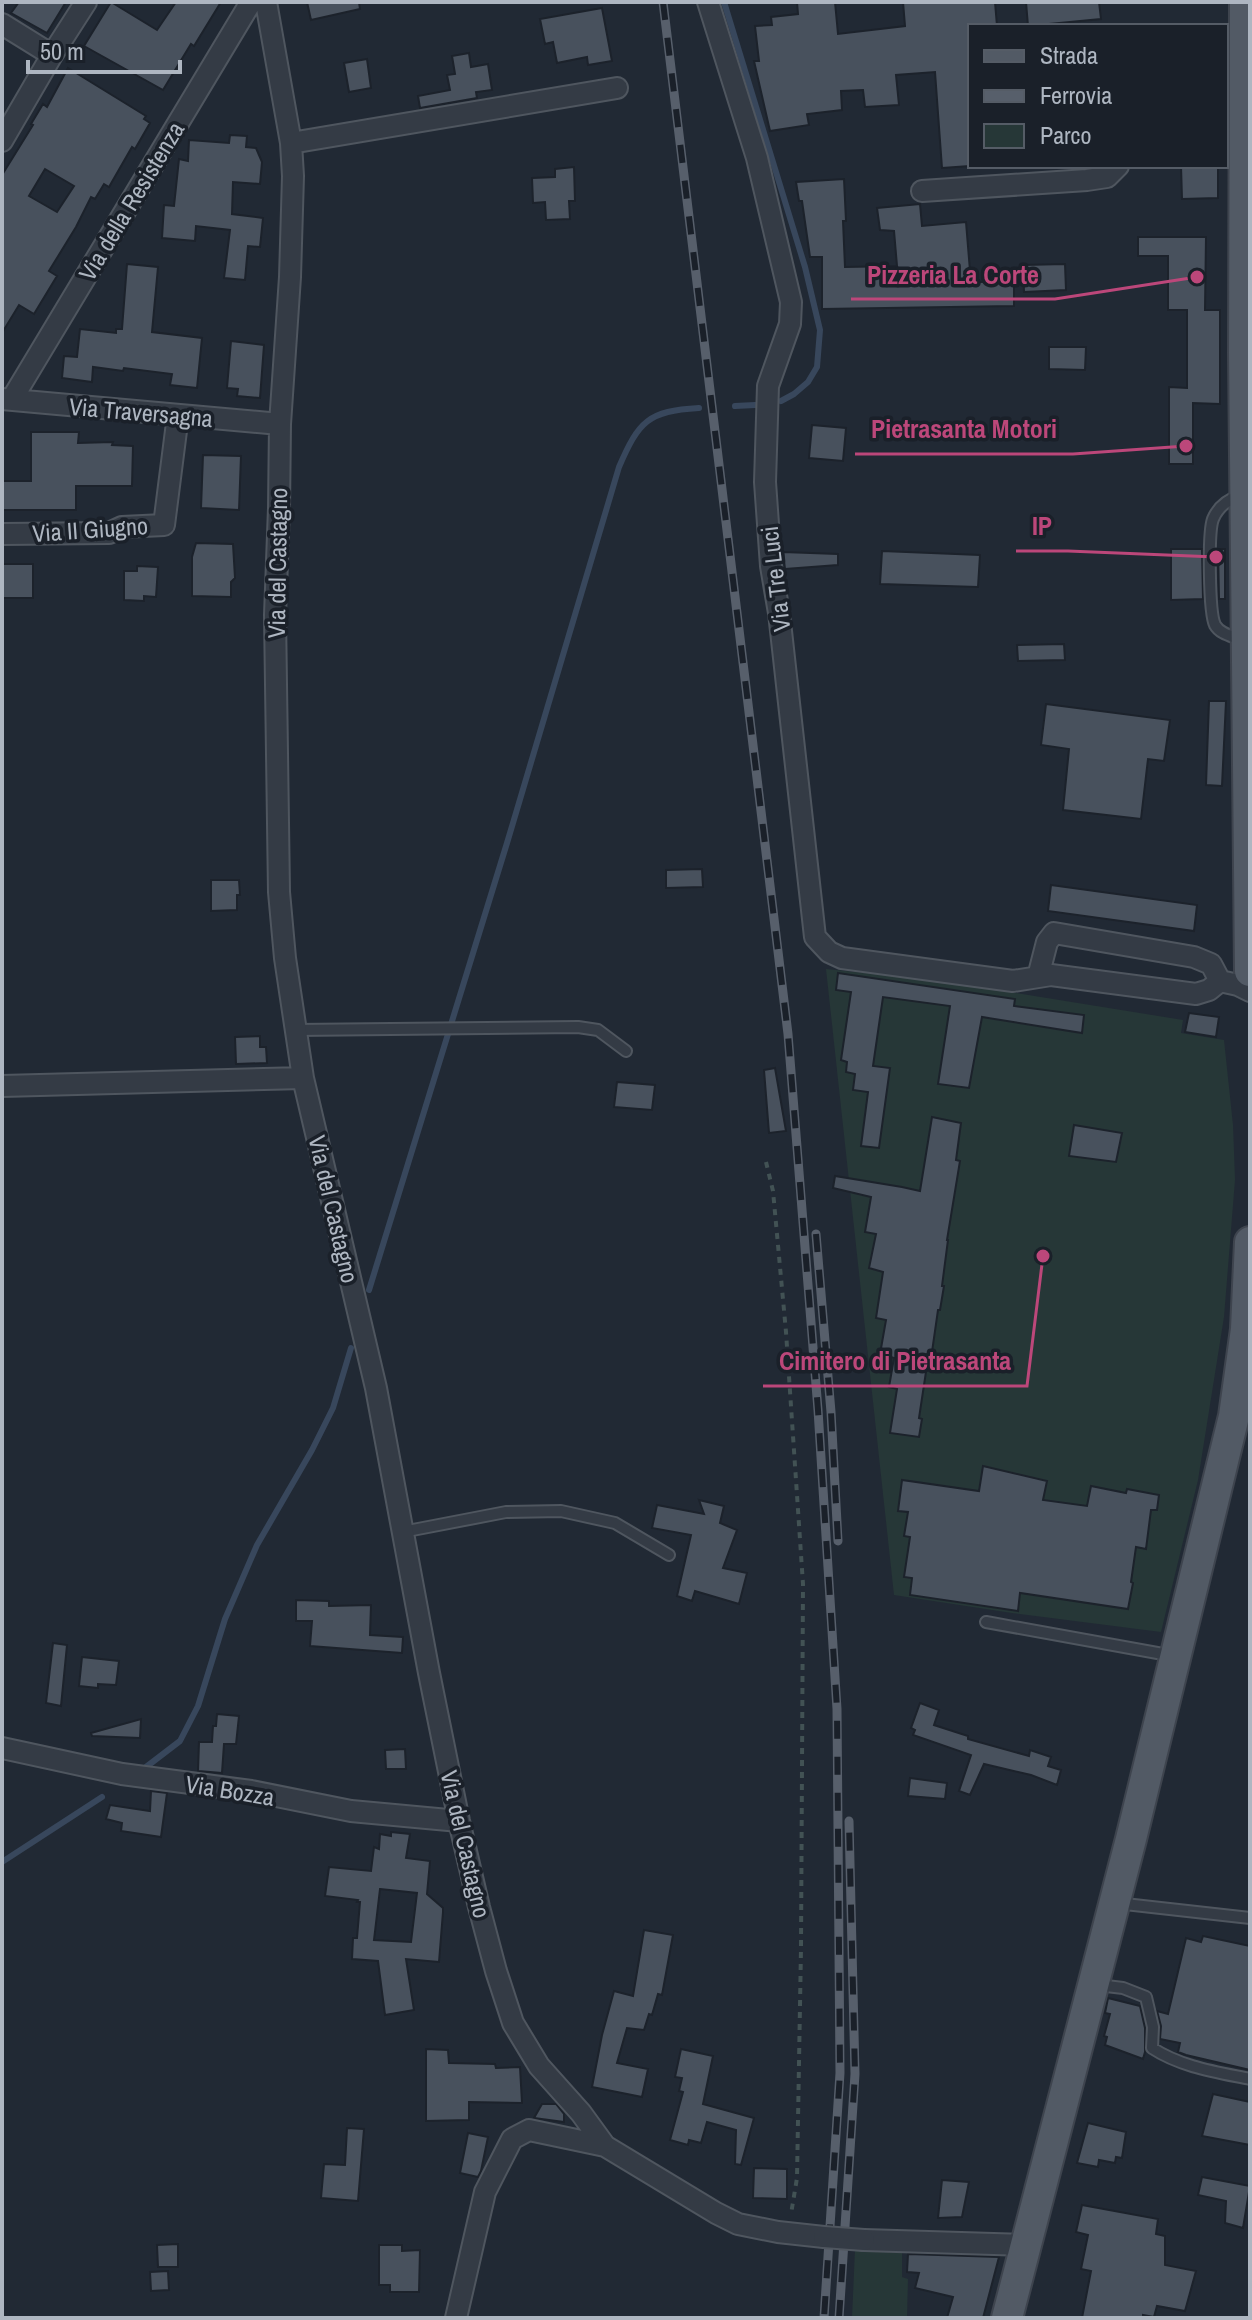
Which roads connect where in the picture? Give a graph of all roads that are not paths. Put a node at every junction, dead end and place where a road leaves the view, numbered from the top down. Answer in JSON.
{"nodes":[{"id":1,"x":86,"y":2,"type":"edge"},
{"id":2,"x":251,"y":2,"type":"edge"},
{"id":3,"x":266,"y":2,"type":"edge"},
{"id":4,"x":708,"y":2,"type":"edge"},
{"id":5,"x":1245,"y":2,"type":"edge"},
{"id":6,"x":2,"y":24,"type":"edge"},
{"id":7,"x":52,"y":55,"type":"junction"},
{"id":8,"x":1235,"y":63,"type":"edge"},
{"id":9,"x":617,"y":88,"type":"dead end"},
{"id":10,"x":2,"y":141,"type":"edge"},
{"id":11,"x":291,"y":143,"type":"junction"},
{"id":12,"x":1116,"y":168,"type":"edge"},
{"id":13,"x":922,"y":191,"type":"dead end"},
{"id":14,"x":7,"y":399,"type":"edge"},
{"id":15,"x":178,"y":415,"type":"junction"},
{"id":16,"x":280,"y":424,"type":"junction"},
{"id":17,"x":2,"y":534,"type":"edge"},
{"id":18,"x":1250,"y":971,"type":"edge"},
{"id":19,"x":1038,"y":977,"type":"junction"},
{"id":20,"x":1220,"y":981,"type":"junction"},
{"id":21,"x":1250,"y":991,"type":"edge"},
{"id":22,"x":296,"y":1030,"type":"junction"},
{"id":23,"x":626,"y":1051,"type":"dead end"},
{"id":24,"x":303,"y":1078,"type":"junction"},
{"id":25,"x":2,"y":1086,"type":"edge"},
{"id":26,"x":1250,"y":1242,"type":"edge"},
{"id":27,"x":402,"y":1532,"type":"junction"},
{"id":28,"x":669,"y":1555,"type":"dead end"},
{"id":29,"x":986,"y":1622,"type":"dead end"},
{"id":30,"x":1176,"y":1656,"type":"junction"},
{"id":31,"x":2,"y":1748,"type":"edge"},
{"id":32,"x":459,"y":1821,"type":"junction"},
{"id":33,"x":1114,"y":1903,"type":"junction"},
{"id":34,"x":1250,"y":1918,"type":"edge"},
{"id":35,"x":1092,"y":1985,"type":"junction"},
{"id":36,"x":1250,"y":2079,"type":"edge"},
{"id":37,"x":605,"y":2146,"type":"junction"},
{"id":38,"x":1026,"y":2245,"type":"junction"},
{"id":39,"x":456,"y":2318,"type":"edge"},
{"id":40,"x":1007,"y":2318,"type":"edge"}],
"edges":[{"from":1,"to":7,"type":"street"},
{"from":2,"to":14,"type":"street","name":"Via della Resistenza"},
{"from":3,"to":11,"type":"street","name":"Via del Castagno"},
{"from":4,"to":19,"type":"street","name":"Via Tre Luci"},
{"from":5,"to":8,"type":"main road"},
{"from":6,"to":7,"type":"street"},
{"from":7,"to":10,"type":"street"},
{"from":8,"to":18,"type":"main road"},
{"from":9,"to":11,"type":"street"},
{"from":11,"to":16,"type":"street","name":"Via del Castagno"},
{"from":12,"to":13,"type":"street"},
{"from":14,"to":15,"type":"street","name":"Via Traversagna"},
{"from":15,"to":16,"type":"street","name":"Via Traversagna"},
{"from":15,"to":17,"type":"street","name":"Via II Giugno"},
{"from":16,"to":22,"type":"street","name":"Via del Castagno"},
{"from":19,"to":20,"type":"street","name":"Via Tre Luci"},
{"from":19,"to":20,"type":"street"},
{"from":20,"to":21,"type":"street"},
{"from":22,"to":23,"type":"lane"},
{"from":22,"to":24,"type":"street","name":"Via del Castagno"},
{"from":24,"to":25,"type":"street"},
{"from":24,"to":27,"type":"street","name":"Via del Castagno"},
{"from":26,"to":30,"type":"main road"},
{"from":27,"to":28,"type":"lane"},
{"from":27,"to":32,"type":"street","name":"Via del Castagno"},
{"from":29,"to":30,"type":"lane"},
{"from":30,"to":33,"type":"main road"},
{"from":31,"to":32,"type":"street","name":"Via Bozza"},
{"from":32,"to":37,"type":"street","name":"Via del Castagno"},
{"from":33,"to":34,"type":"lane"},
{"from":33,"to":35,"type":"main road"},
{"from":35,"to":36,"type":"lane"},
{"from":35,"to":38,"type":"main road"},
{"from":37,"to":38,"type":"street","name":"Via del Castagno","bridge":true},
{"from":37,"to":39,"type":"street"},
{"from":38,"to":40,"type":"main road"}]}
